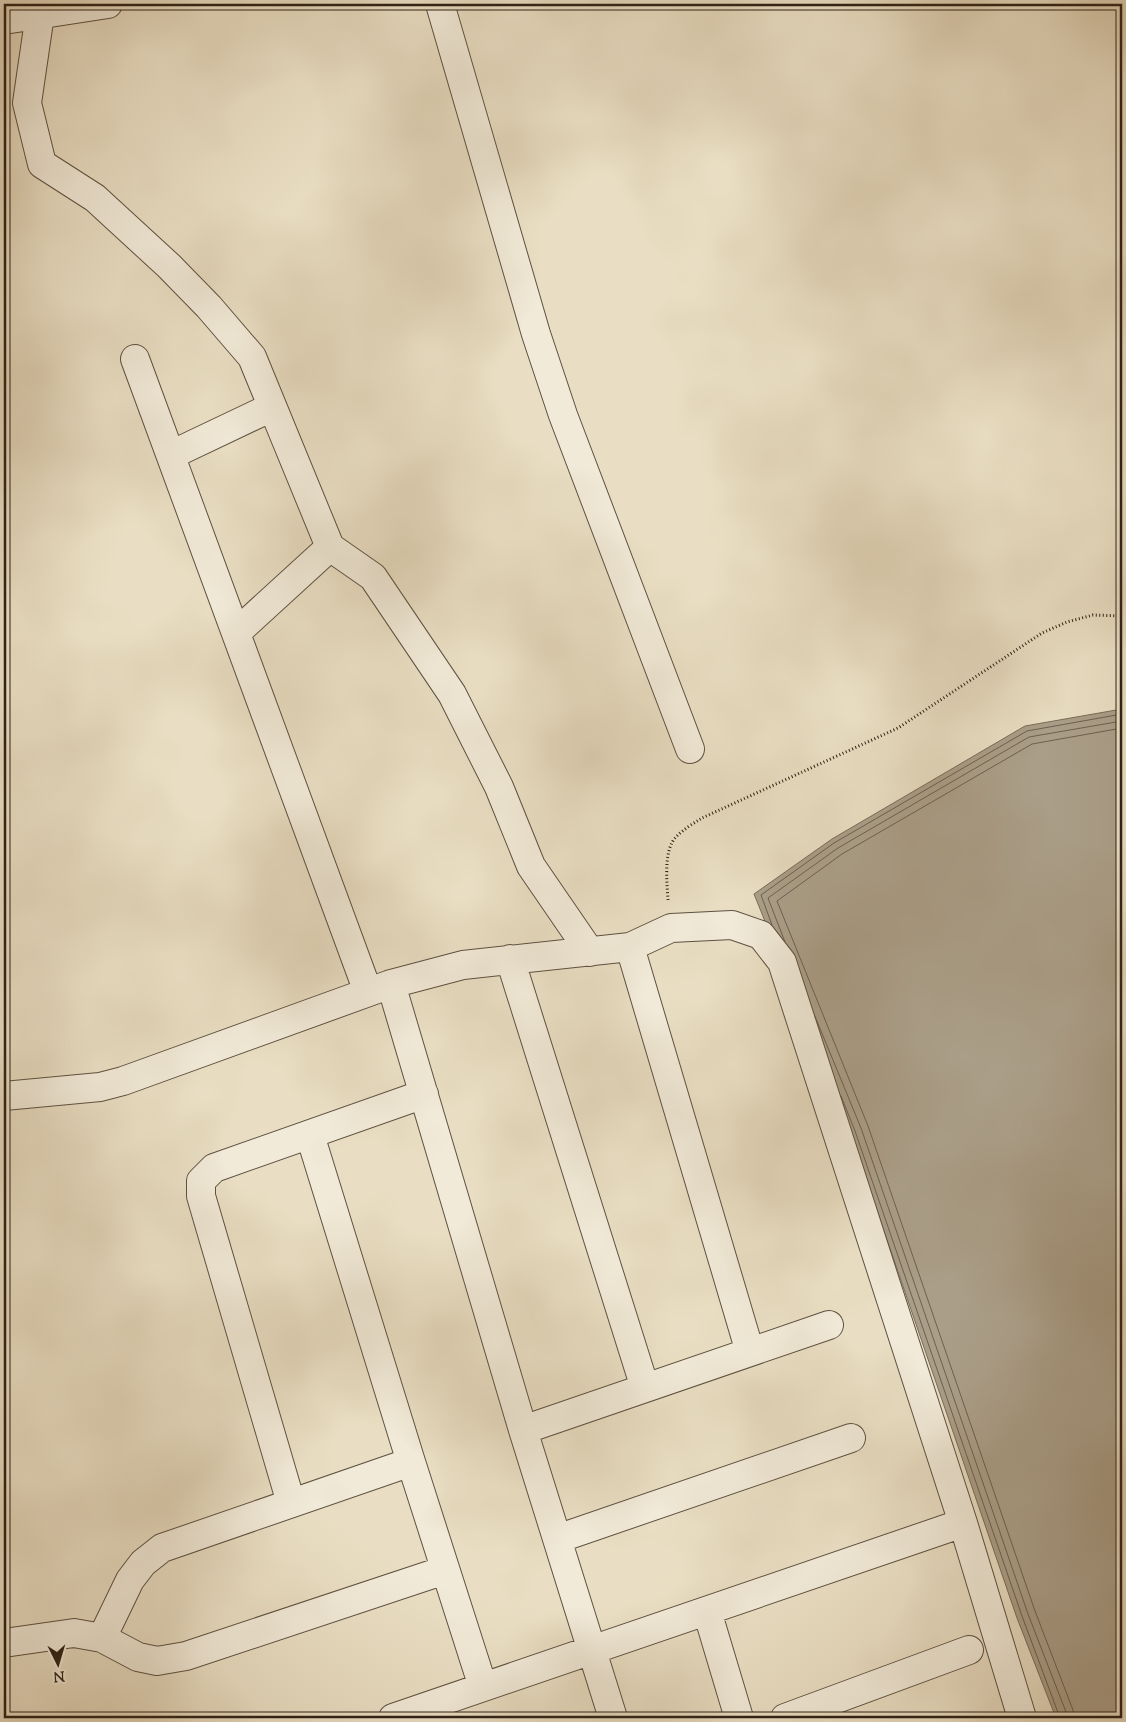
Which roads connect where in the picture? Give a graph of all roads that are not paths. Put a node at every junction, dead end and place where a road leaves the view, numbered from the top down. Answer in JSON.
{"nodes":[{"id":1,"x":108,"y":4,"type":"edge"},
{"id":2,"x":440,"y":4,"type":"edge"},
{"id":3,"x":40,"y":14,"type":"junction"},
{"id":4,"x":4,"y":20,"type":"edge"},
{"id":5,"x":136,"y":359,"type":"dead end"},
{"id":6,"x":272,"y":408,"type":"junction"},
{"id":7,"x":171,"y":455,"type":"junction"},
{"id":8,"x":330,"y":547,"type":"junction"},
{"id":9,"x":236,"y":632,"type":"junction"},
{"id":10,"x":690,"y":749,"type":"dead end"},
{"id":11,"x":630,"y":947,"type":"junction"},
{"id":12,"x":590,"y":952,"type":"junction"},
{"id":13,"x":510,"y":960,"type":"junction"},
{"id":14,"x":379,"y":988,"type":"junction"},
{"id":15,"x":424,"y":1094,"type":"junction"},
{"id":16,"x":4,"y":1096,"type":"edge"},
{"id":17,"x":310,"y":1134,"type":"junction"},
{"id":18,"x":829,"y":1325,"type":"dead end"},
{"id":19,"x":750,"y":1352,"type":"junction"},
{"id":20,"x":646,"y":1388,"type":"junction"},
{"id":21,"x":523,"y":1430,"type":"junction"},
{"id":22,"x":851,"y":1438,"type":"dead end"},
{"id":23,"x":411,"y":1462,"type":"junction"},
{"id":24,"x":291,"y":1503,"type":"junction"},
{"id":25,"x":963,"y":1523,"type":"junction"},
{"id":26,"x":557,"y":1539,"type":"junction"},
{"id":27,"x":445,"y":1570,"type":"junction"},
{"id":28,"x":706,"y":1611,"type":"junction"},
{"id":29,"x":102,"y":1638,"type":"junction"},
{"id":30,"x":4,"y":1643,"type":"edge"},
{"id":31,"x":969,"y":1650,"type":"dead end"},
{"id":32,"x":592,"y":1651,"type":"junction"},
{"id":33,"x":483,"y":1687,"type":"junction"},
{"id":34,"x":393,"y":1718,"type":"edge"},
{"id":35,"x":613,"y":1718,"type":"edge"},
{"id":36,"x":739,"y":1718,"type":"edge"},
{"id":37,"x":786,"y":1718,"type":"edge"},
{"id":38,"x":1022,"y":1718,"type":"edge"}],
"edges":[{"from":1,"to":3,"type":"street"},
{"from":2,"to":10,"type":"street"},
{"from":3,"to":4,"type":"street"},
{"from":3,"to":6,"type":"street"},
{"from":5,"to":7,"type":"street"},
{"from":6,"to":7,"type":"street"},
{"from":6,"to":8,"type":"street"},
{"from":7,"to":9,"type":"street"},
{"from":8,"to":9,"type":"street"},
{"from":8,"to":12,"type":"street"},
{"from":9,"to":14,"type":"street"},
{"from":11,"to":12,"type":"street"},
{"from":11,"to":19,"type":"street"},
{"from":11,"to":25,"type":"street"},
{"from":12,"to":13,"type":"street"},
{"from":13,"to":14,"type":"street"},
{"from":13,"to":20,"type":"street"},
{"from":14,"to":15,"type":"street"},
{"from":14,"to":16,"type":"street"},
{"from":15,"to":17,"type":"street"},
{"from":15,"to":21,"type":"street"},
{"from":17,"to":23,"type":"street"},
{"from":17,"to":24,"type":"street"},
{"from":18,"to":19,"type":"street"},
{"from":19,"to":20,"type":"street"},
{"from":20,"to":21,"type":"street"},
{"from":21,"to":26,"type":"street"},
{"from":22,"to":26,"type":"street"},
{"from":23,"to":24,"type":"street"},
{"from":23,"to":27,"type":"street"},
{"from":24,"to":29,"type":"street"},
{"from":25,"to":28,"type":"street"},
{"from":25,"to":38,"type":"street"},
{"from":26,"to":32,"type":"street"},
{"from":27,"to":29,"type":"street"},
{"from":27,"to":33,"type":"street"},
{"from":28,"to":32,"type":"street"},
{"from":28,"to":36,"type":"street"},
{"from":29,"to":30,"type":"street"},
{"from":31,"to":37,"type":"street"},
{"from":32,"to":33,"type":"street"},
{"from":32,"to":35,"type":"street"},
{"from":33,"to":34,"type":"street"}]}
